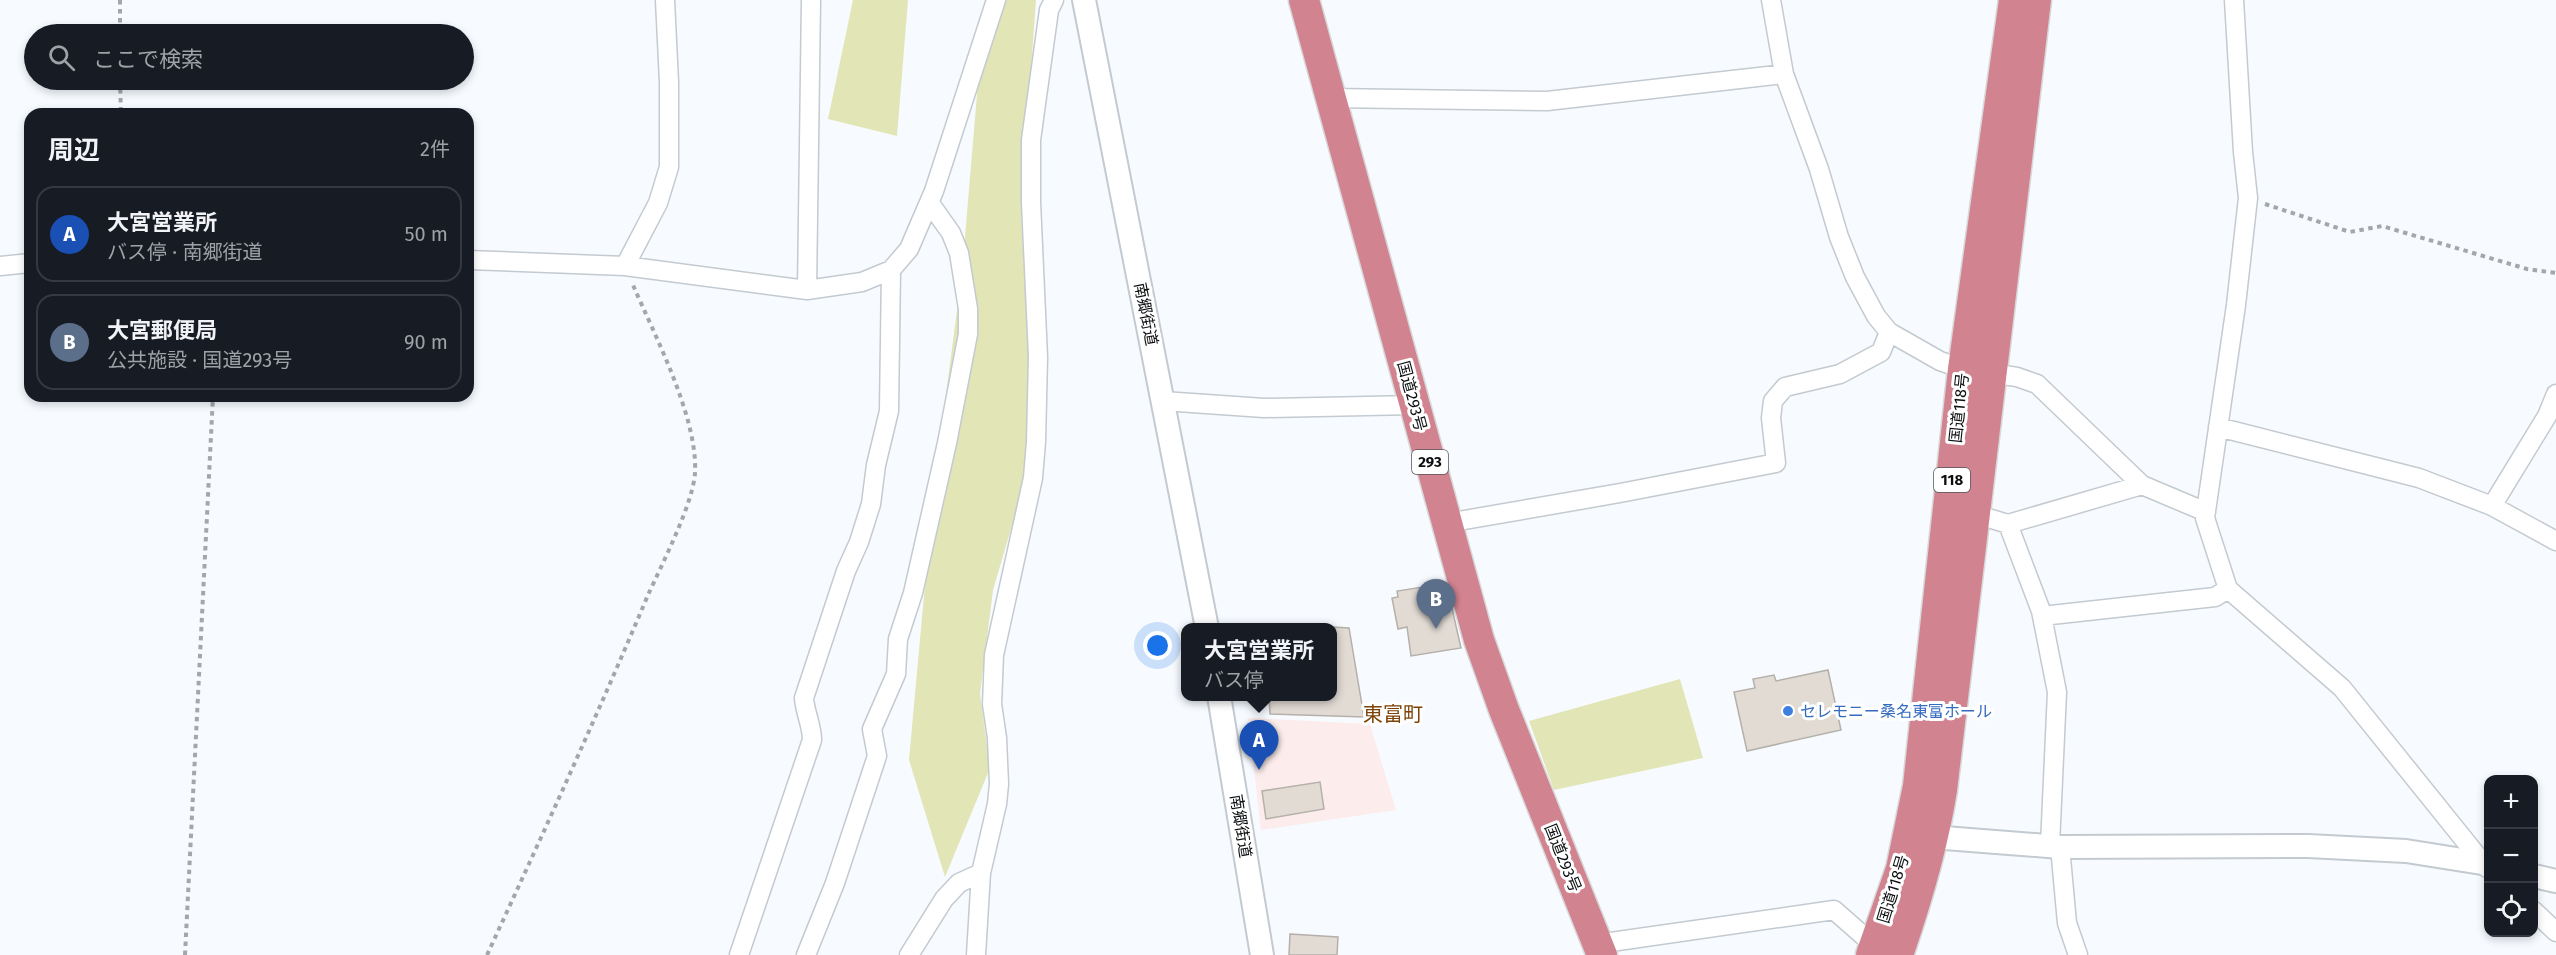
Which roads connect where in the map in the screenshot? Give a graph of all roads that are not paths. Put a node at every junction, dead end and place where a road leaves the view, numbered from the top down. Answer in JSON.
{"nodes":[{"id":1,"x":665,"y":0,"type":"edge"},
{"id":2,"x":811,"y":0,"type":"edge"},
{"id":3,"x":996,"y":0,"type":"edge"},
{"id":4,"x":1054,"y":0,"type":"edge"},
{"id":5,"x":1084,"y":0,"type":"edge"},
{"id":6,"x":1304,"y":0,"type":"edge"},
{"id":7,"x":1771,"y":0,"type":"edge"},
{"id":8,"x":2234,"y":0,"type":"edge"},
{"id":9,"x":2017,"y":2,"type":"edge"},
{"id":10,"x":1784,"y":74,"type":"junction"},
{"id":11,"x":1330,"y":98,"type":"junction"},
{"id":12,"x":929,"y":202,"type":"junction"},
{"id":13,"x":474,"y":260,"type":"edge"},
{"id":14,"x":24,"y":264,"type":"edge"},
{"id":15,"x":0,"y":266,"type":"edge"},
{"id":16,"x":624,"y":266,"type":"junction"},
{"id":17,"x":891,"y":270,"type":"junction"},
{"id":18,"x":807,"y":290,"type":"junction"},
{"id":19,"x":1889,"y":332,"type":"junction"},
{"id":20,"x":1978,"y":370,"type":"junction"},
{"id":21,"x":2556,"y":394,"type":"edge"},
{"id":22,"x":1163,"y":401,"type":"junction"},
{"id":23,"x":1414,"y":405,"type":"junction"},
{"id":24,"x":2218,"y":428,"type":"junction"},
{"id":25,"x":2142,"y":485,"type":"junction"},
{"id":26,"x":2492,"y":506,"type":"junction"},
{"id":27,"x":2206,"y":512,"type":"junction"},
{"id":28,"x":1975,"y":514,"type":"junction"},
{"id":29,"x":1447,"y":523,"type":"junction"},
{"id":30,"x":2008,"y":524,"type":"junction"},
{"id":31,"x":2556,"y":541,"type":"edge"},
{"id":32,"x":2228,"y":589,"type":"junction"},
{"id":33,"x":2042,"y":616,"type":"junction"},
{"id":34,"x":1206,"y":623,"type":"edge"},
{"id":35,"x":1220,"y":701,"type":"edge"},
{"id":36,"x":1922,"y":836,"type":"junction"},
{"id":37,"x":2055,"y":846,"type":"junction"},
{"id":38,"x":2484,"y":863,"type":"edge"},
{"id":39,"x":2484,"y":865,"type":"edge"},
{"id":40,"x":981,"y":873,"type":"junction"},
{"id":41,"x":2538,"y":877,"type":"edge"},
{"id":42,"x":2556,"y":881,"type":"edge"},
{"id":43,"x":2538,"y":915,"type":"edge"},
{"id":44,"x":2556,"y":932,"type":"edge"},
{"id":45,"x":1599,"y":949,"type":"edge"},
{"id":46,"x":1881,"y":952,"type":"edge"},
{"id":47,"x":739,"y":955,"type":"edge"},
{"id":48,"x":806,"y":955,"type":"edge"},
{"id":49,"x":909,"y":955,"type":"edge"},
{"id":50,"x":976,"y":955,"type":"edge"},
{"id":51,"x":1262,"y":955,"type":"edge"},
{"id":52,"x":2078,"y":955,"type":"edge"}],
"edges":[{"from":1,"to":16,"type":"street"},
{"from":2,"to":18,"type":"street"},
{"from":3,"to":12,"type":"street"},
{"from":4,"to":40,"type":"street"},
{"from":5,"to":22,"type":"street","name":"南郷街道"},
{"from":6,"to":11,"type":"highway","name":"国道293号","number":"293"},
{"from":7,"to":10,"type":"street"},
{"from":8,"to":24,"type":"street"},
{"from":9,"to":20,"type":"highway","name":"国道118号","number":"118"},
{"from":10,"to":11,"type":"street"},
{"from":10,"to":19,"type":"street"},
{"from":11,"to":23,"type":"highway","name":"国道293号","number":"293"},
{"from":12,"to":17,"type":"street"},
{"from":12,"to":48,"type":"street"},
{"from":13,"to":16,"type":"street"},
{"from":14,"to":15,"type":"street"},
{"from":16,"to":18,"type":"street"},
{"from":17,"to":18,"type":"street"},
{"from":17,"to":47,"type":"street"},
{"from":19,"to":20,"type":"street"},
{"from":19,"to":29,"type":"street"},
{"from":20,"to":25,"type":"street"},
{"from":20,"to":28,"type":"highway","name":"国道118号","number":"118"},
{"from":20,"to":36,"type":"highway","name":"国道118号","number":"118"},
{"from":21,"to":26,"type":"street"},
{"from":22,"to":23,"type":"street"},
{"from":22,"to":34,"type":"street","name":"南郷街道"},
{"from":23,"to":29,"type":"highway","name":"国道293号","number":"293"},
{"from":24,"to":26,"type":"street"},
{"from":24,"to":27,"type":"street"},
{"from":25,"to":27,"type":"street"},
{"from":25,"to":30,"type":"street"},
{"from":26,"to":31,"type":"street"},
{"from":27,"to":32,"type":"street"},
{"from":28,"to":30,"type":"street"},
{"from":28,"to":36,"type":"highway","name":"国道118号","number":"118"},
{"from":29,"to":45,"type":"highway","name":"国道293号","number":"293"},
{"from":30,"to":33,"type":"street"},
{"from":32,"to":33,"type":"street"},
{"from":32,"to":38,"type":"street"},
{"from":33,"to":37,"type":"street"},
{"from":35,"to":51,"type":"street","name":"南郷街道"},
{"from":36,"to":37,"type":"street"},
{"from":36,"to":46,"type":"highway","name":"国道118号","number":"118"},
{"from":37,"to":39,"type":"street"},
{"from":37,"to":52,"type":"street"},
{"from":40,"to":49,"type":"street"},
{"from":40,"to":50,"type":"street"},
{"from":41,"to":42,"type":"street"},
{"from":43,"to":44,"type":"street"},
{"from":45,"to":46,"type":"street"}]}
